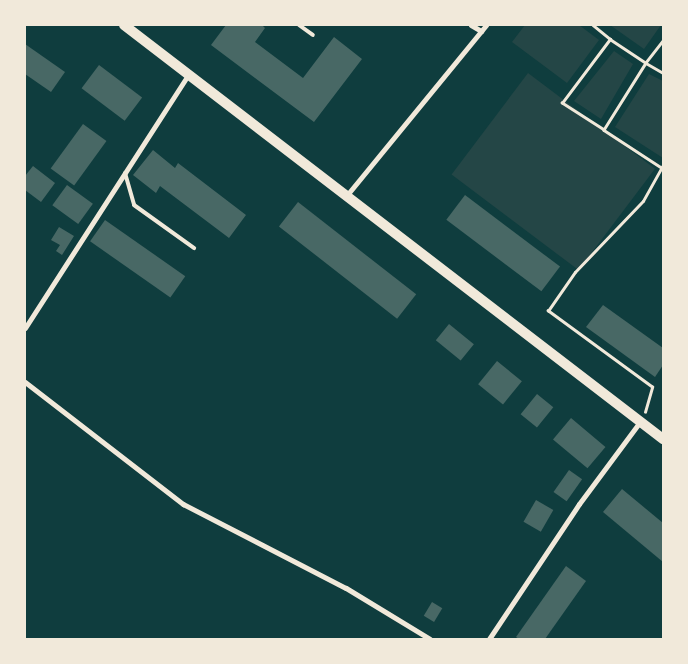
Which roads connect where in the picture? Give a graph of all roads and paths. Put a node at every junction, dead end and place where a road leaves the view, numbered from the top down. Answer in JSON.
{"nodes":[{"id":1,"x":124,"y":25,"type":"edge"},
{"id":2,"x":299,"y":25,"type":"edge"},
{"id":3,"x":471,"y":25,"type":"edge"},
{"id":4,"x":486,"y":25,"type":"edge"},
{"id":5,"x":593,"y":25,"type":"edge"},
{"id":6,"x":481,"y":31,"type":"junction"},
{"id":7,"x":313,"y":35,"type":"dead end"},
{"id":8,"x":610,"y":39,"type":"junction"},
{"id":9,"x":663,"y":41,"type":"edge"},
{"id":10,"x":646,"y":63,"type":"junction"},
{"id":11,"x":663,"y":72,"type":"edge"},
{"id":12,"x":188,"y":75,"type":"junction"},
{"id":13,"x":604,"y":130,"type":"junction"},
{"id":14,"x":662,"y":167,"type":"edge"},
{"id":15,"x":125,"y":174,"type":"junction"},
{"id":16,"x":347,"y":195,"type":"junction"},
{"id":17,"x":194,"y":248,"type":"dead end"},
{"id":18,"x":25,"y":328,"type":"edge"},
{"id":19,"x":25,"y":382,"type":"edge"},
{"id":20,"x":642,"y":420,"type":"junction"},
{"id":21,"x":663,"y":438,"type":"edge"},
{"id":22,"x":430,"y":639,"type":"edge"},
{"id":23,"x":489,"y":639,"type":"edge"}],
"edges":[{"from":1,"to":12,"type":"main road"},
{"from":2,"to":7,"type":"lane"},
{"from":3,"to":6,"type":"street"},
{"from":4,"to":6,"type":"street"},
{"from":5,"to":8,"type":"path"},
{"from":6,"to":16,"type":"street"},
{"from":8,"to":10,"type":"path"},
{"from":8,"to":13,"type":"path"},
{"from":9,"to":10,"type":"path"},
{"from":10,"to":11,"type":"path"},
{"from":10,"to":13,"type":"path"},
{"from":12,"to":15,"type":"street"},
{"from":12,"to":16,"type":"main road"},
{"from":13,"to":14,"type":"path"},
{"from":14,"to":20,"type":"path"},
{"from":15,"to":17,"type":"lane"},
{"from":15,"to":18,"type":"street"},
{"from":16,"to":20,"type":"main road"},
{"from":19,"to":22,"type":"street"},
{"from":20,"to":21,"type":"main road"},
{"from":20,"to":23,"type":"street"}]}
